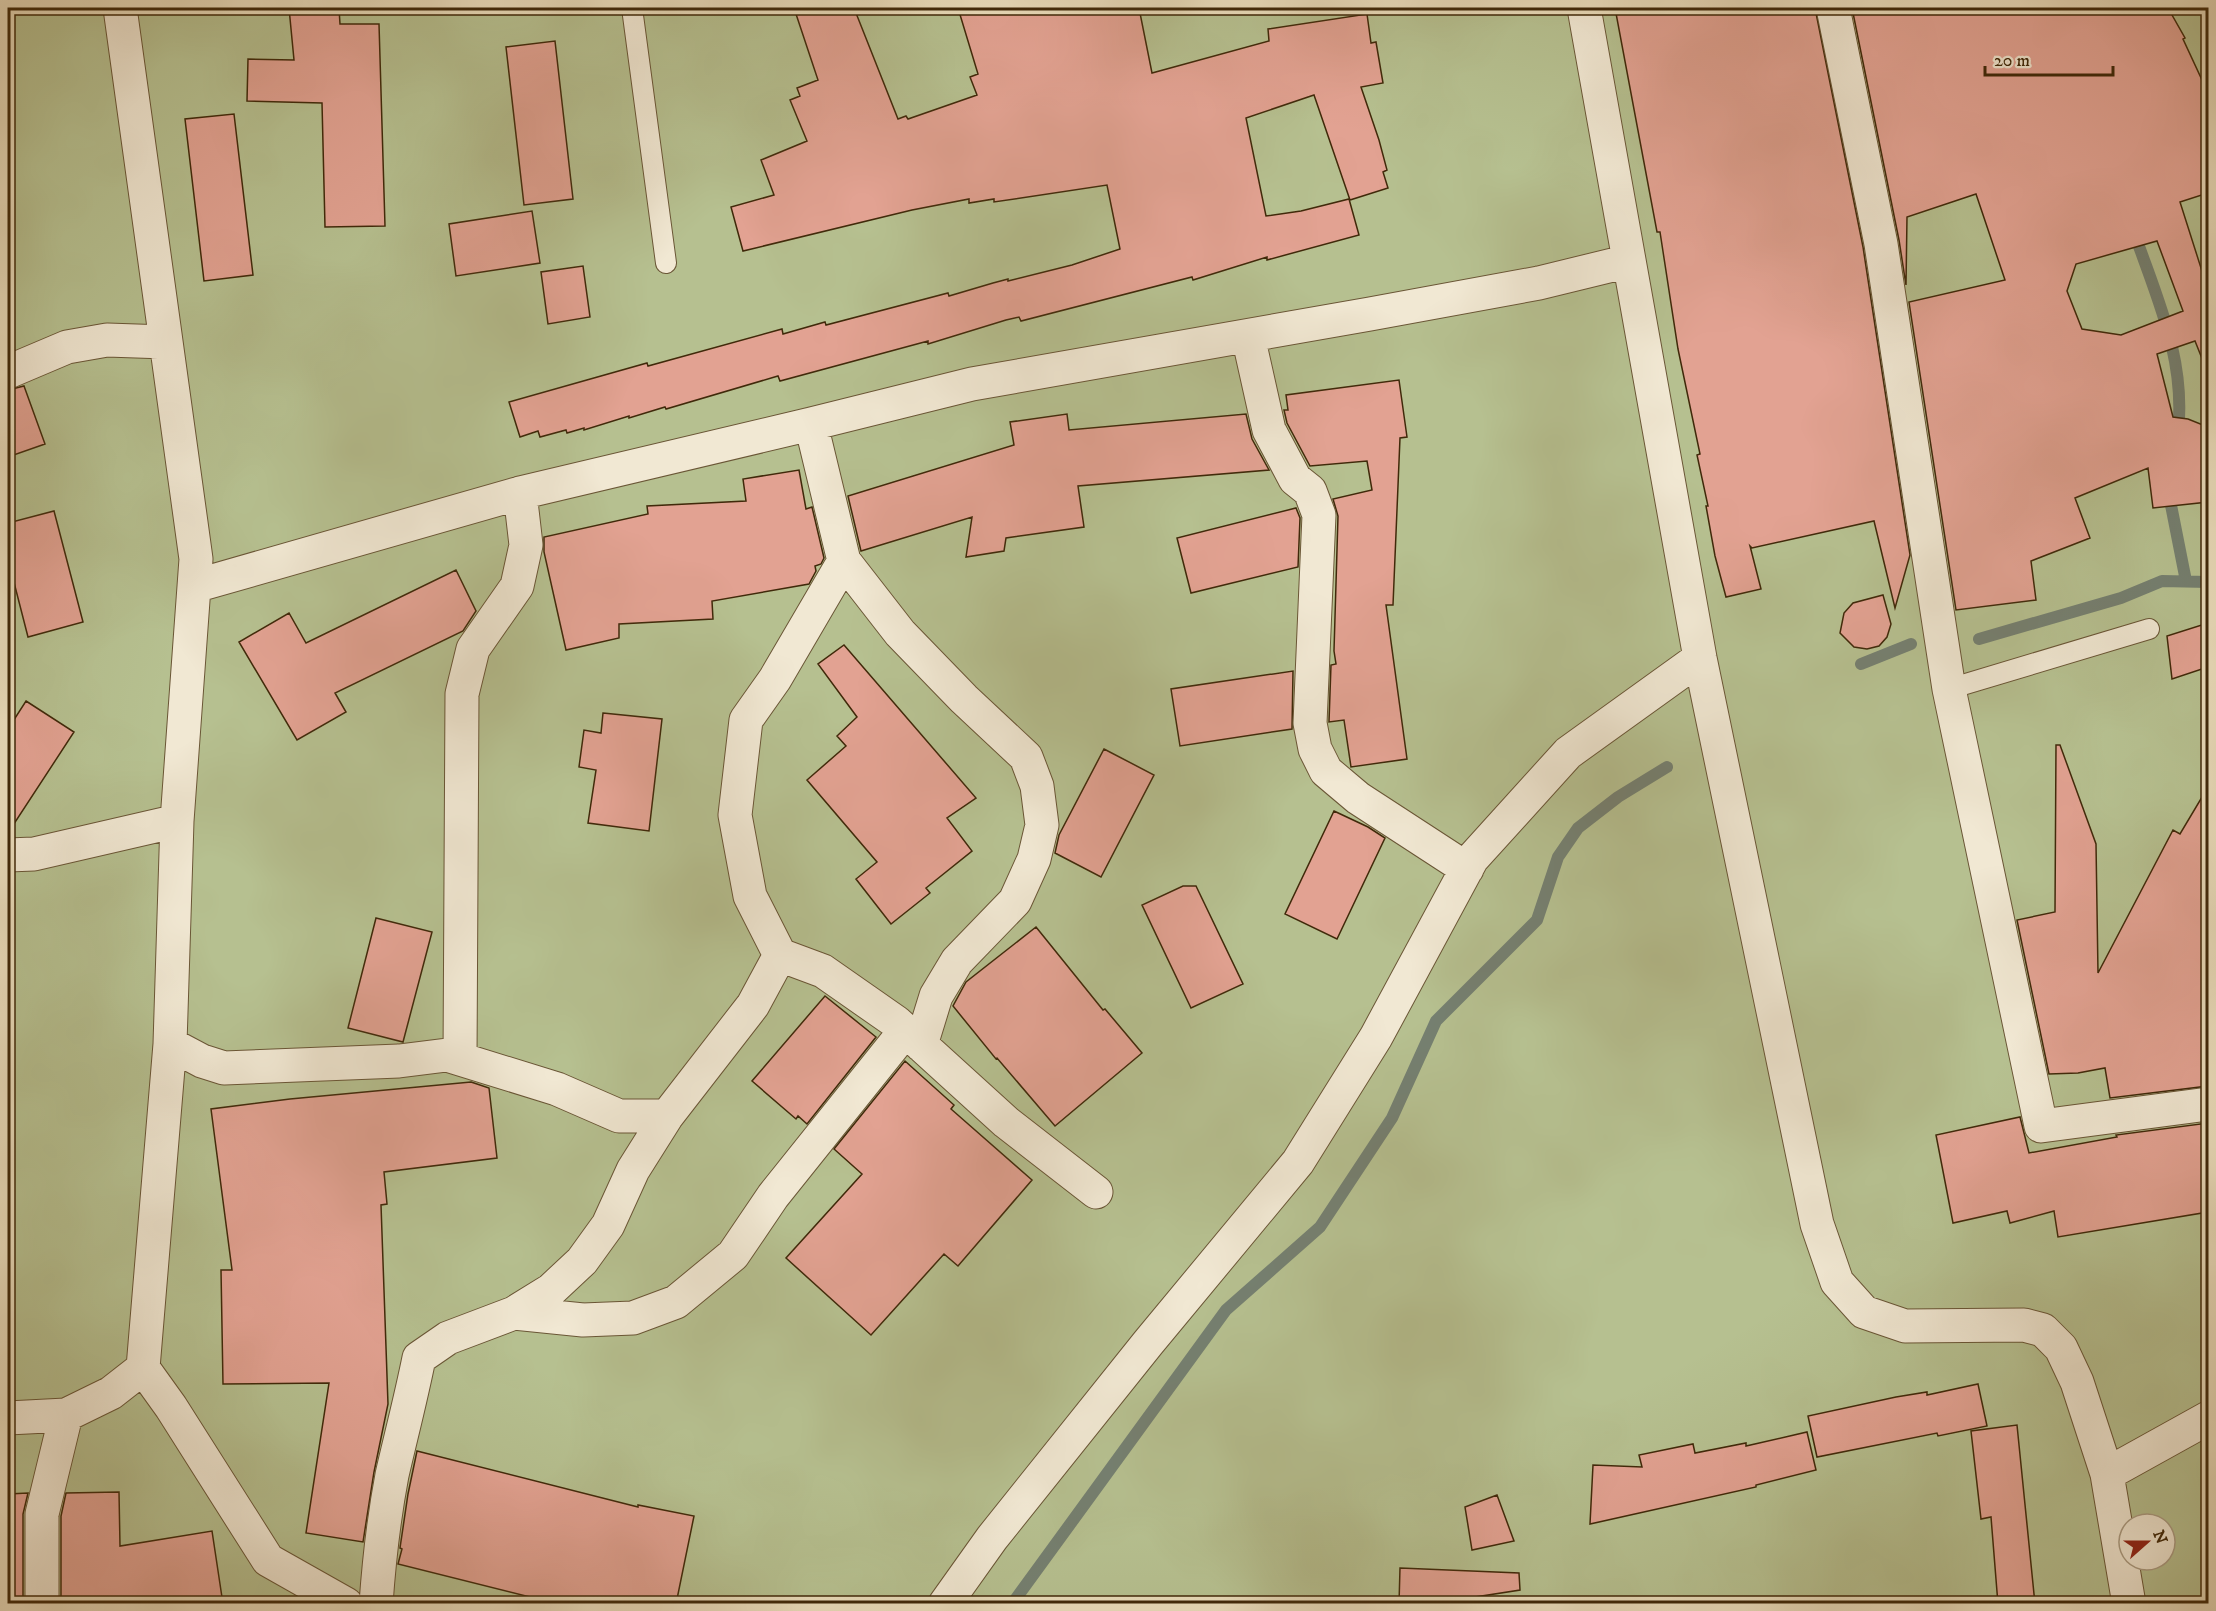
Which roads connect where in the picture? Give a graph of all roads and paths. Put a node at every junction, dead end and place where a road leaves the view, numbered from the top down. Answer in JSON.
{"nodes":[{"id":1,"x":120,"y":8,"type":"edge"},
{"id":2,"x":632,"y":8,"type":"edge"},
{"id":3,"x":1584,"y":8,"type":"edge"},
{"id":4,"x":1833,"y":8,"type":"edge"},
{"id":5,"x":1629,"y":261,"type":"junction"},
{"id":6,"x":666,"y":263,"type":"dead end"},
{"id":7,"x":1248,"y":336,"type":"junction"},
{"id":8,"x":166,"y":342,"type":"junction"},
{"id":9,"x":8,"y":372,"type":"edge"},
{"id":10,"x":811,"y":424,"type":"junction"},
{"id":11,"x":520,"y":493,"type":"junction"},
{"id":12,"x":844,"y":561,"type":"junction"},
{"id":13,"x":195,"y":586,"type":"junction"},
{"id":14,"x":2149,"y":629,"type":"dead end"},
{"id":15,"x":1700,"y":658,"type":"junction"},
{"id":16,"x":1949,"y":688,"type":"junction"},
{"id":17,"x":177,"y":820,"type":"junction"},
{"id":18,"x":8,"y":855,"type":"edge"},
{"id":19,"x":1467,"y":869,"type":"junction"},
{"id":20,"x":780,"y":956,"type":"junction"},
{"id":21,"x":913,"y":1038,"type":"junction"},
{"id":22,"x":170,"y":1044,"type":"junction"},
{"id":23,"x":460,"y":1059,"type":"junction"},
{"id":24,"x":2208,"y":1104,"type":"edge"},
{"id":25,"x":667,"y":1116,"type":"junction"},
{"id":26,"x":1096,"y":1192,"type":"dead end"},
{"id":27,"x":514,"y":1313,"type":"junction"},
{"id":28,"x":143,"y":1368,"type":"junction"},
{"id":29,"x":66,"y":1416,"type":"junction"},
{"id":30,"x":8,"y":1418,"type":"edge"},
{"id":31,"x":2208,"y":1418,"type":"edge"},
{"id":32,"x":2106,"y":1474,"type":"junction"},
{"id":33,"x":42,"y":1604,"type":"edge"},
{"id":34,"x":346,"y":1604,"type":"edge"},
{"id":35,"x":376,"y":1604,"type":"edge"},
{"id":36,"x":945,"y":1604,"type":"edge"},
{"id":37,"x":2129,"y":1604,"type":"edge"}],
"edges":[{"from":1,"to":8,"type":"street"},
{"from":2,"to":6,"type":"lane"},
{"from":3,"to":5,"type":"street"},
{"from":4,"to":16,"type":"street"},
{"from":5,"to":7,"type":"street"},
{"from":5,"to":15,"type":"street"},
{"from":7,"to":10,"type":"street"},
{"from":7,"to":19,"type":"street"},
{"from":8,"to":9,"type":"street"},
{"from":8,"to":13,"type":"street"},
{"from":10,"to":11,"type":"street"},
{"from":10,"to":12,"type":"street"},
{"from":11,"to":13,"type":"street"},
{"from":11,"to":23,"type":"street"},
{"from":12,"to":20,"type":"street"},
{"from":12,"to":21,"type":"street"},
{"from":13,"to":17,"type":"street"},
{"from":14,"to":16,"type":"lane"},
{"from":15,"to":19,"type":"street"},
{"from":15,"to":32,"type":"street"},
{"from":16,"to":24,"type":"street"},
{"from":17,"to":18,"type":"street"},
{"from":17,"to":22,"type":"street"},
{"from":19,"to":36,"type":"street"},
{"from":20,"to":21,"type":"street"},
{"from":20,"to":25,"type":"street"},
{"from":21,"to":26,"type":"street"},
{"from":21,"to":27,"type":"street"},
{"from":22,"to":23,"type":"street"},
{"from":22,"to":28,"type":"street"},
{"from":23,"to":25,"type":"street"},
{"from":25,"to":27,"type":"street"},
{"from":27,"to":35,"type":"street"},
{"from":28,"to":29,"type":"street"},
{"from":28,"to":34,"type":"street"},
{"from":29,"to":30,"type":"street"},
{"from":29,"to":33,"type":"street"},
{"from":31,"to":32,"type":"street"},
{"from":32,"to":37,"type":"street"}]}
